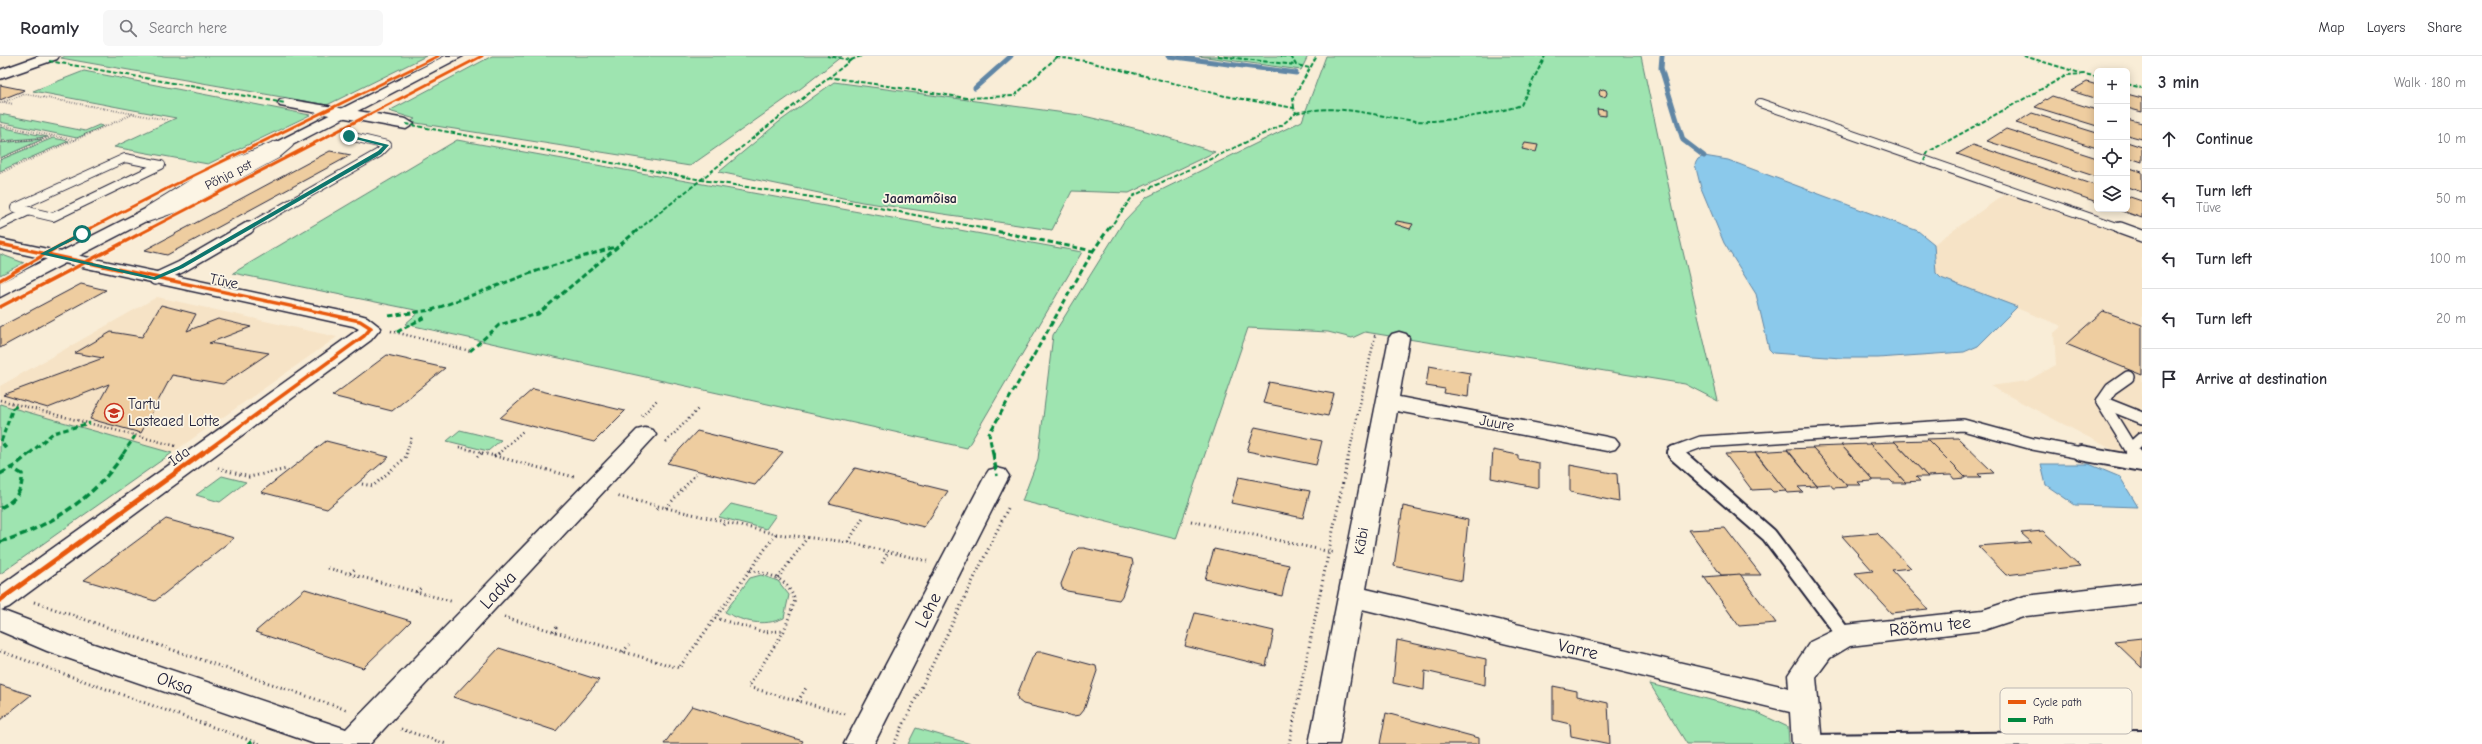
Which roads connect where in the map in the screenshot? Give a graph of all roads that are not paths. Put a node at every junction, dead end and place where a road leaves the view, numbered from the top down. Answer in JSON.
{"nodes":[{"id":1,"x":52,"y":56,"type":"edge"},
{"id":2,"x":456,"y":56,"type":"edge"},
{"id":3,"x":0,"y":75,"type":"edge"},
{"id":4,"x":285,"y":103,"type":"dead end"},
{"id":5,"x":1760,"y":103,"type":"dead end"},
{"id":6,"x":345,"y":114,"type":"junction"},
{"id":7,"x":406,"y":124,"type":"dead end"},
{"id":8,"x":349,"y":136,"type":"dead end"},
{"id":9,"x":29,"y":211,"type":"junction"},
{"id":10,"x":0,"y":225,"type":"edge"},
{"id":11,"x":2142,"y":236,"type":"edge"},
{"id":12,"x":0,"y":244,"type":"edge"},
{"id":13,"x":62,"y":259,"type":"junction"},
{"id":14,"x":155,"y":279,"type":"junction"},
{"id":15,"x":0,"y":290,"type":"edge"},
{"id":16,"x":384,"y":329,"type":"joint"},
{"id":17,"x":1398,"y":339,"type":"road end"},
{"id":18,"x":2128,"y":377,"type":"dead end"},
{"id":19,"x":1387,"y":402,"type":"junction"},
{"id":20,"x":2102,"y":402,"type":"junction"},
{"id":21,"x":2142,"y":418,"type":"edge"},
{"id":22,"x":645,"y":435,"type":"dead end"},
{"id":23,"x":2142,"y":438,"type":"edge"},
{"id":24,"x":1607,"y":444,"type":"dead end"},
{"id":25,"x":2131,"y":448,"type":"junction"},
{"id":26,"x":2142,"y":463,"type":"edge"},
{"id":27,"x":997,"y":476,"type":"dead end"},
{"id":28,"x":2142,"y":593,"type":"edge"},
{"id":29,"x":1351,"y":596,"type":"junction"},
{"id":30,"x":0,"y":600,"type":"edge"},
{"id":31,"x":0,"y":620,"type":"edge"},
{"id":32,"x":1845,"y":636,"type":"junction"},
{"id":33,"x":1804,"y":704,"type":"junction"},
{"id":34,"x":2142,"y":738,"type":"edge"},
{"id":35,"x":1807,"y":743,"type":"edge"},
{"id":36,"x":351,"y":744,"type":"edge"},
{"id":37,"x":859,"y":744,"type":"edge"},
{"id":38,"x":1324,"y":744,"type":"edge"}],
"edges":[{"from":1,"to":3,"type":"street"},
{"from":2,"to":6,"type":"street","name":"Põhja pst"},
{"from":4,"to":6,"type":"street"},
{"from":5,"to":11,"type":"lane"},
{"from":6,"to":7,"type":"street"},
{"from":6,"to":13,"type":"street","name":"Põhja pst"},
{"from":8,"to":14,"type":"lane"},
{"from":9,"to":9,"type":"lane"},
{"from":9,"to":10,"type":"lane"},
{"from":12,"to":13,"type":"street","name":"Tüve"},
{"from":13,"to":14,"type":"street","name":"Tüve"},
{"from":13,"to":15,"type":"street","name":"Põhja pst"},
{"from":14,"to":16,"type":"street","name":"Tüve"},
{"from":16,"to":30,"type":"street","name":"Ida"},
{"from":17,"to":19,"type":"street","name":"Käbi"},
{"from":18,"to":20,"type":"lane"},
{"from":19,"to":24,"type":"street","name":"Juure"},
{"from":19,"to":29,"type":"street","name":"Käbi"},
{"from":20,"to":21,"type":"lane"},
{"from":20,"to":25,"type":"lane"},
{"from":22,"to":36,"type":"street","name":"Ladva"},
{"from":23,"to":25,"type":"lane"},
{"from":25,"to":26,"type":"lane"},
{"from":26,"to":32,"type":"lane"},
{"from":27,"to":37,"type":"street","name":"Lehe"},
{"from":28,"to":32,"type":"street","name":"Rõõmu tee"},
{"from":29,"to":33,"type":"street","name":"Varre"},
{"from":29,"to":38,"type":"street","name":"Käbi"},
{"from":31,"to":36,"type":"street","name":"Oksa"},
{"from":32,"to":33,"type":"street","name":"Rõõmu tee"},
{"from":33,"to":35,"type":"street","name":"Rõõmu tee"},
{"from":34,"to":35,"type":"lane"}]}
